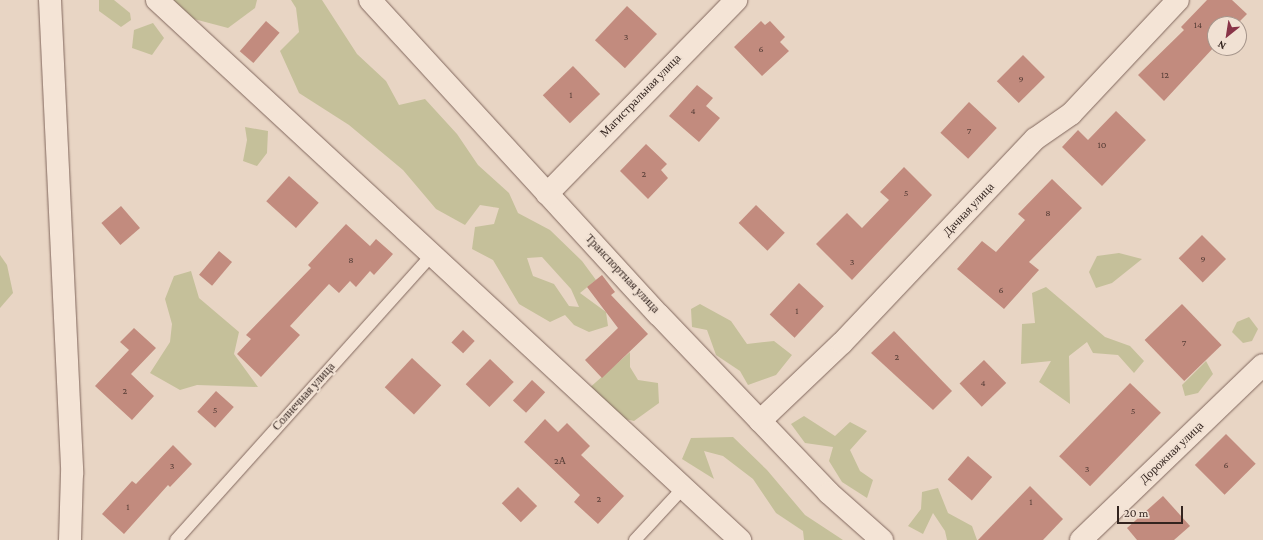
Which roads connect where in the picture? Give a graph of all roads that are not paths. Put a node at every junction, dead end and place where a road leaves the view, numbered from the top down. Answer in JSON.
{"nodes":[{"id":1,"x":50,"y":0,"type":"edge"},
{"id":2,"x":157,"y":0,"type":"edge"},
{"id":3,"x":370,"y":0,"type":"edge"},
{"id":4,"x":736,"y":0,"type":"edge"},
{"id":5,"x":1178,"y":0,"type":"edge"},
{"id":6,"x":547,"y":194,"type":"junction"},
{"id":7,"x":433,"y":254,"type":"junction"},
{"id":8,"x":1263,"y":365,"type":"edge"},
{"id":9,"x":760,"y":421,"type":"junction"},
{"id":10,"x":684,"y":487,"type":"junction"},
{"id":11,"x":70,"y":540,"type":"edge"},
{"id":12,"x":176,"y":540,"type":"edge"},
{"id":13,"x":635,"y":540,"type":"edge"},
{"id":14,"x":740,"y":540,"type":"edge"},
{"id":15,"x":882,"y":540,"type":"edge"},
{"id":16,"x":1080,"y":540,"type":"edge"}],
"edges":[{"from":1,"to":11,"type":"street"},
{"from":2,"to":7,"type":"street"},
{"from":3,"to":6,"type":"street","name":"Транспортная улица"},
{"from":4,"to":6,"type":"street","name":"Магистральная улица"},
{"from":5,"to":9,"type":"street","name":"Дачная улица"},
{"from":6,"to":9,"type":"street","name":"Транспортная улица"},
{"from":7,"to":10,"type":"street"},
{"from":7,"to":12,"type":"lane","name":"Солнечная улица"},
{"from":8,"to":16,"type":"street","name":"Дорожная улица"},
{"from":9,"to":15,"type":"street","name":"Транспортная улица"},
{"from":10,"to":13,"type":"lane"},
{"from":10,"to":14,"type":"street"}]}
